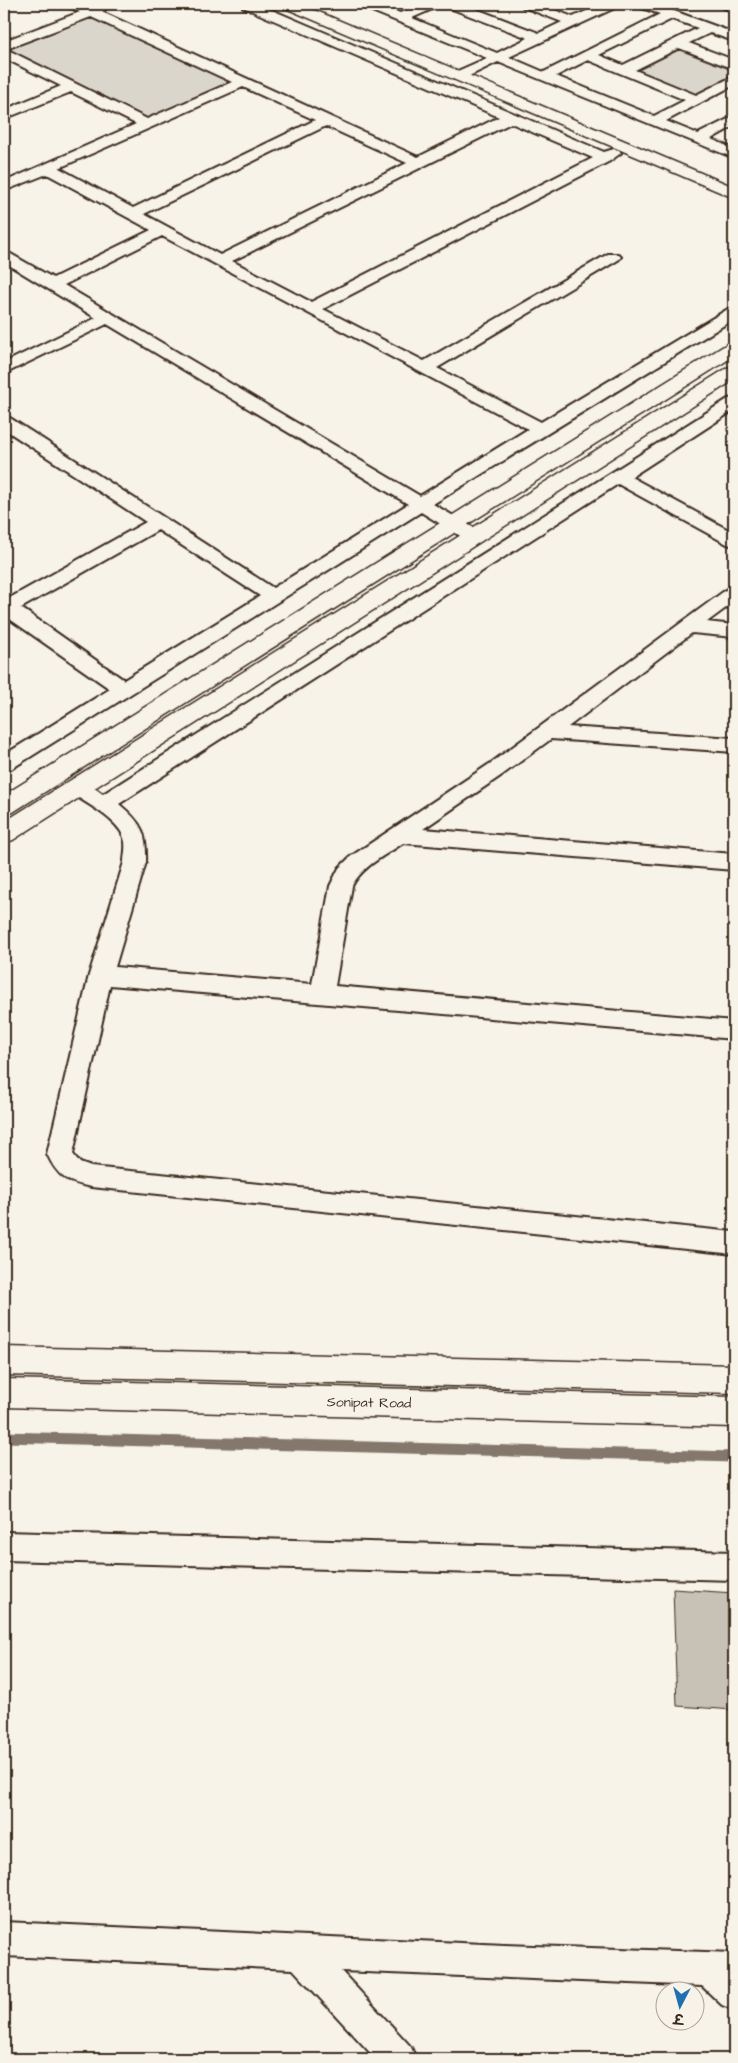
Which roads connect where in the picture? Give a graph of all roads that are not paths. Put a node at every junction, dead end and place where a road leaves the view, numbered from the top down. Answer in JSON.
{"nodes":[{"id":1,"x":74,"y":4,"type":"edge"},
{"id":2,"x":112,"y":4,"type":"edge"},
{"id":3,"x":248,"y":4,"type":"edge"},
{"id":4,"x":288,"y":4,"type":"edge"},
{"id":5,"x":320,"y":4,"type":"edge"},
{"id":6,"x":367,"y":4,"type":"edge"},
{"id":7,"x":432,"y":4,"type":"edge"},
{"id":8,"x":452,"y":4,"type":"edge"},
{"id":9,"x":529,"y":4,"type":"edge"},
{"id":10,"x":612,"y":4,"type":"edge"},
{"id":11,"x":644,"y":4,"type":"edge"},
{"id":12,"x":726,"y":4,"type":"edge"},
{"id":13,"x":734,"y":7,"type":"edge"},
{"id":14,"x":91,"y":12,"type":"junction"},
{"id":15,"x":671,"y":14,"type":"junction"},
{"id":16,"x":400,"y":18,"type":"junction"},
{"id":17,"x":573,"y":22,"type":"junction"},
{"id":18,"x":710,"y":28,"type":"junction"},
{"id":19,"x":734,"y":37,"type":"edge"},
{"id":20,"x":539,"y":38,"type":"junction"},
{"id":21,"x":678,"y":44,"type":"junction"},
{"id":22,"x":4,"y":46,"type":"edge"},
{"id":23,"x":4,"y":53,"type":"edge"},
{"id":24,"x":587,"y":55,"type":"junction"},
{"id":25,"x":497,"y":58,"type":"junction"},
{"id":26,"x":734,"y":64,"type":"edge"},
{"id":27,"x":475,"y":68,"type":"junction"},
{"id":28,"x":624,"y":70,"type":"junction"},
{"id":29,"x":458,"y":76,"type":"junction"},
{"id":30,"x":544,"y":77,"type":"junction"},
{"id":31,"x":734,"y":80,"type":"edge"},
{"id":32,"x":243,"y":82,"type":"junction"},
{"id":33,"x":71,"y":87,"type":"junction"},
{"id":34,"x":697,"y":100,"type":"junction"},
{"id":35,"x":4,"y":115,"type":"edge"},
{"id":36,"x":511,"y":117,"type":"junction"},
{"id":37,"x":327,"y":120,"type":"junction"},
{"id":38,"x":734,"y":120,"type":"edge"},
{"id":39,"x":654,"y":122,"type":"junction"},
{"id":40,"x":147,"y":124,"type":"junction"},
{"id":41,"x":618,"y":127,"type":"dead end"},
{"id":42,"x":699,"y":140,"type":"junction"},
{"id":43,"x":627,"y":147,"type":"junction"},
{"id":44,"x":734,"y":154,"type":"edge"},
{"id":45,"x":605,"y":158,"type":"junction"},
{"id":46,"x":419,"y":163,"type":"junction"},
{"id":47,"x":47,"y":168,"type":"junction"},
{"id":48,"x":4,"y":187,"type":"edge"},
{"id":49,"x":734,"y":192,"type":"edge"},
{"id":50,"x":133,"y":214,"type":"junction"},
{"id":51,"x":162,"y":230,"type":"junction"},
{"id":52,"x":4,"y":256,"type":"edge"},
{"id":53,"x":613,"y":257,"type":"dead end"},
{"id":54,"x":220,"y":261,"type":"junction"},
{"id":55,"x":52,"y":284,"type":"junction"},
{"id":56,"x":312,"y":308,"type":"junction"},
{"id":57,"x":734,"y":312,"type":"edge"},
{"id":58,"x":108,"y":318,"type":"junction"},
{"id":59,"x":734,"y":348,"type":"edge"},
{"id":60,"x":424,"y":368,"type":"junction"},
{"id":61,"x":4,"y":370,"type":"edge"},
{"id":62,"x":734,"y":372,"type":"edge"},
{"id":63,"x":734,"y":403,"type":"edge"},
{"id":64,"x":4,"y":422,"type":"edge"},
{"id":65,"x":541,"y":429,"type":"junction"},
{"id":66,"x":618,"y":477,"type":"junction"},
{"id":67,"x":421,"y":504,"type":"junction"},
{"id":68,"x":157,"y":523,"type":"junction"},
{"id":69,"x":454,"y":524,"type":"junction"},
{"id":70,"x":474,"y":536,"type":"junction"},
{"id":71,"x":734,"y":540,"type":"edge"},
{"id":72,"x":734,"y":593,"type":"edge"},
{"id":73,"x":273,"y":596,"type":"junction"},
{"id":74,"x":5,"y":607,"type":"edge"},
{"id":75,"x":690,"y":627,"type":"junction"},
{"id":76,"x":734,"y":631,"type":"edge"},
{"id":77,"x":124,"y":689,"type":"junction"},
{"id":78,"x":547,"y":732,"type":"junction"},
{"id":79,"x":734,"y":745,"type":"edge"},
{"id":80,"x":4,"y":764,"type":"edge"},
{"id":81,"x":78,"y":788,"type":"junction"},
{"id":82,"x":102,"y":805,"type":"junction"},
{"id":83,"x":4,"y":806,"type":"edge"},
{"id":84,"x":4,"y":834,"type":"edge"},
{"id":85,"x":400,"y":835,"type":"junction"},
{"id":86,"x":734,"y":862,"type":"edge"},
{"id":87,"x":101,"y":975,"type":"junction"},
{"id":88,"x":322,"y":994,"type":"junction"},
{"id":89,"x":734,"y":1030,"type":"edge"},
{"id":90,"x":734,"y":1243,"type":"edge"},
{"id":91,"x":4,"y":1361,"type":"edge"},
{"id":92,"x":734,"y":1379,"type":"edge"},
{"id":93,"x":4,"y":1393,"type":"edge"},
{"id":94,"x":734,"y":1412,"type":"edge"},
{"id":95,"x":4,"y":1546,"type":"edge"},
{"id":96,"x":734,"y":1566,"type":"edge"},
{"id":97,"x":4,"y":1939,"type":"edge"},
{"id":98,"x":301,"y":1953,"type":"junction"},
{"id":99,"x":722,"y":1969,"type":"edge"},
{"id":100,"x":734,"y":1993,"type":"edge"},
{"id":101,"x":399,"y":2059,"type":"edge"}],
"edges":[{"from":1,"to":14,"type":"street"},
{"from":2,"to":14,"type":"street"},
{"from":3,"to":36,"type":"street"},
{"from":4,"to":29,"type":"street"},
{"from":5,"to":27,"type":"street"},
{"from":6,"to":16,"type":"street"},
{"from":7,"to":16,"type":"street"},
{"from":8,"to":20,"type":"street"},
{"from":9,"to":17,"type":"street"},
{"from":10,"to":17,"type":"street"},
{"from":11,"to":15,"type":"street"},
{"from":12,"to":13,"type":"street"},
{"from":14,"to":22,"type":"street"},
{"from":14,"to":32,"type":"street"},
{"from":15,"to":18,"type":"street"},
{"from":15,"to":24,"type":"street"},
{"from":16,"to":25,"type":"street"},
{"from":17,"to":20,"type":"street"},
{"from":18,"to":19,"type":"street"},
{"from":18,"to":21,"type":"street"},
{"from":20,"to":25,"type":"street"},
{"from":21,"to":26,"type":"street"},
{"from":21,"to":28,"type":"street"},
{"from":23,"to":33,"type":"street"},
{"from":24,"to":28,"type":"street"},
{"from":24,"to":30,"type":"street"},
{"from":25,"to":27,"type":"street"},
{"from":25,"to":30,"type":"street"},
{"from":27,"to":29,"type":"street"},
{"from":27,"to":41,"type":"street"},
{"from":28,"to":34,"type":"street"},
{"from":29,"to":43,"type":"street"},
{"from":30,"to":39,"type":"street"},
{"from":31,"to":34,"type":"street"},
{"from":32,"to":37,"type":"street"},
{"from":32,"to":40,"type":"street"},
{"from":33,"to":35,"type":"street"},
{"from":33,"to":40,"type":"street"},
{"from":34,"to":39,"type":"street"},
{"from":36,"to":45,"type":"street"},
{"from":36,"to":46,"type":"street"},
{"from":37,"to":46,"type":"street"},
{"from":37,"to":50,"type":"street"},
{"from":38,"to":42,"type":"street"},
{"from":39,"to":42,"type":"street"},
{"from":40,"to":47,"type":"street"},
{"from":42,"to":44,"type":"street"},
{"from":43,"to":45,"type":"street"},
{"from":43,"to":49,"type":"street"},
{"from":45,"to":56,"type":"street"},
{"from":46,"to":54,"type":"street"},
{"from":47,"to":48,"type":"street"},
{"from":47,"to":50,"type":"street"},
{"from":50,"to":51,"type":"street"},
{"from":51,"to":54,"type":"street"},
{"from":51,"to":55,"type":"street"},
{"from":52,"to":55,"type":"street"},
{"from":53,"to":60,"type":"street"},
{"from":54,"to":56,"type":"street"},
{"from":55,"to":58,"type":"street"},
{"from":56,"to":60,"type":"street"},
{"from":57,"to":65,"type":"street"},
{"from":58,"to":61,"type":"street"},
{"from":58,"to":67,"type":"street"},
{"from":59,"to":69,"type":"street"},
{"from":60,"to":65,"type":"street"},
{"from":62,"to":70,"type":"street"},
{"from":63,"to":66,"type":"street"},
{"from":64,"to":68,"type":"street"},
{"from":65,"to":67,"type":"street"},
{"from":66,"to":71,"type":"street"},
{"from":66,"to":82,"type":"street"},
{"from":67,"to":69,"type":"street"},
{"from":67,"to":73,"type":"street"},
{"from":68,"to":73,"type":"street"},
{"from":68,"to":74,"type":"street"},
{"from":69,"to":70,"type":"street"},
{"from":69,"to":83,"type":"street"},
{"from":70,"to":81,"type":"street"},
{"from":72,"to":75,"type":"street"},
{"from":73,"to":77,"type":"street"},
{"from":74,"to":77,"type":"street"},
{"from":75,"to":76,"type":"street"},
{"from":75,"to":78,"type":"street"},
{"from":77,"to":80,"type":"street"},
{"from":78,"to":79,"type":"street"},
{"from":78,"to":85,"type":"street"},
{"from":81,"to":82,"type":"street"},
{"from":81,"to":84,"type":"street"},
{"from":82,"to":87,"type":"street"},
{"from":85,"to":86,"type":"street"},
{"from":85,"to":88,"type":"street"},
{"from":87,"to":88,"type":"street"},
{"from":87,"to":90,"type":"street"},
{"from":88,"to":89,"type":"street"},
{"from":91,"to":92,"type":"street"},
{"from":93,"to":94,"type":"street","name":"Sonipat Road"},
{"from":95,"to":96,"type":"street"},
{"from":97,"to":98,"type":"street"},
{"from":98,"to":99,"type":"street"},
{"from":98,"to":101,"type":"street"},
{"from":99,"to":100,"type":"street"}]}
